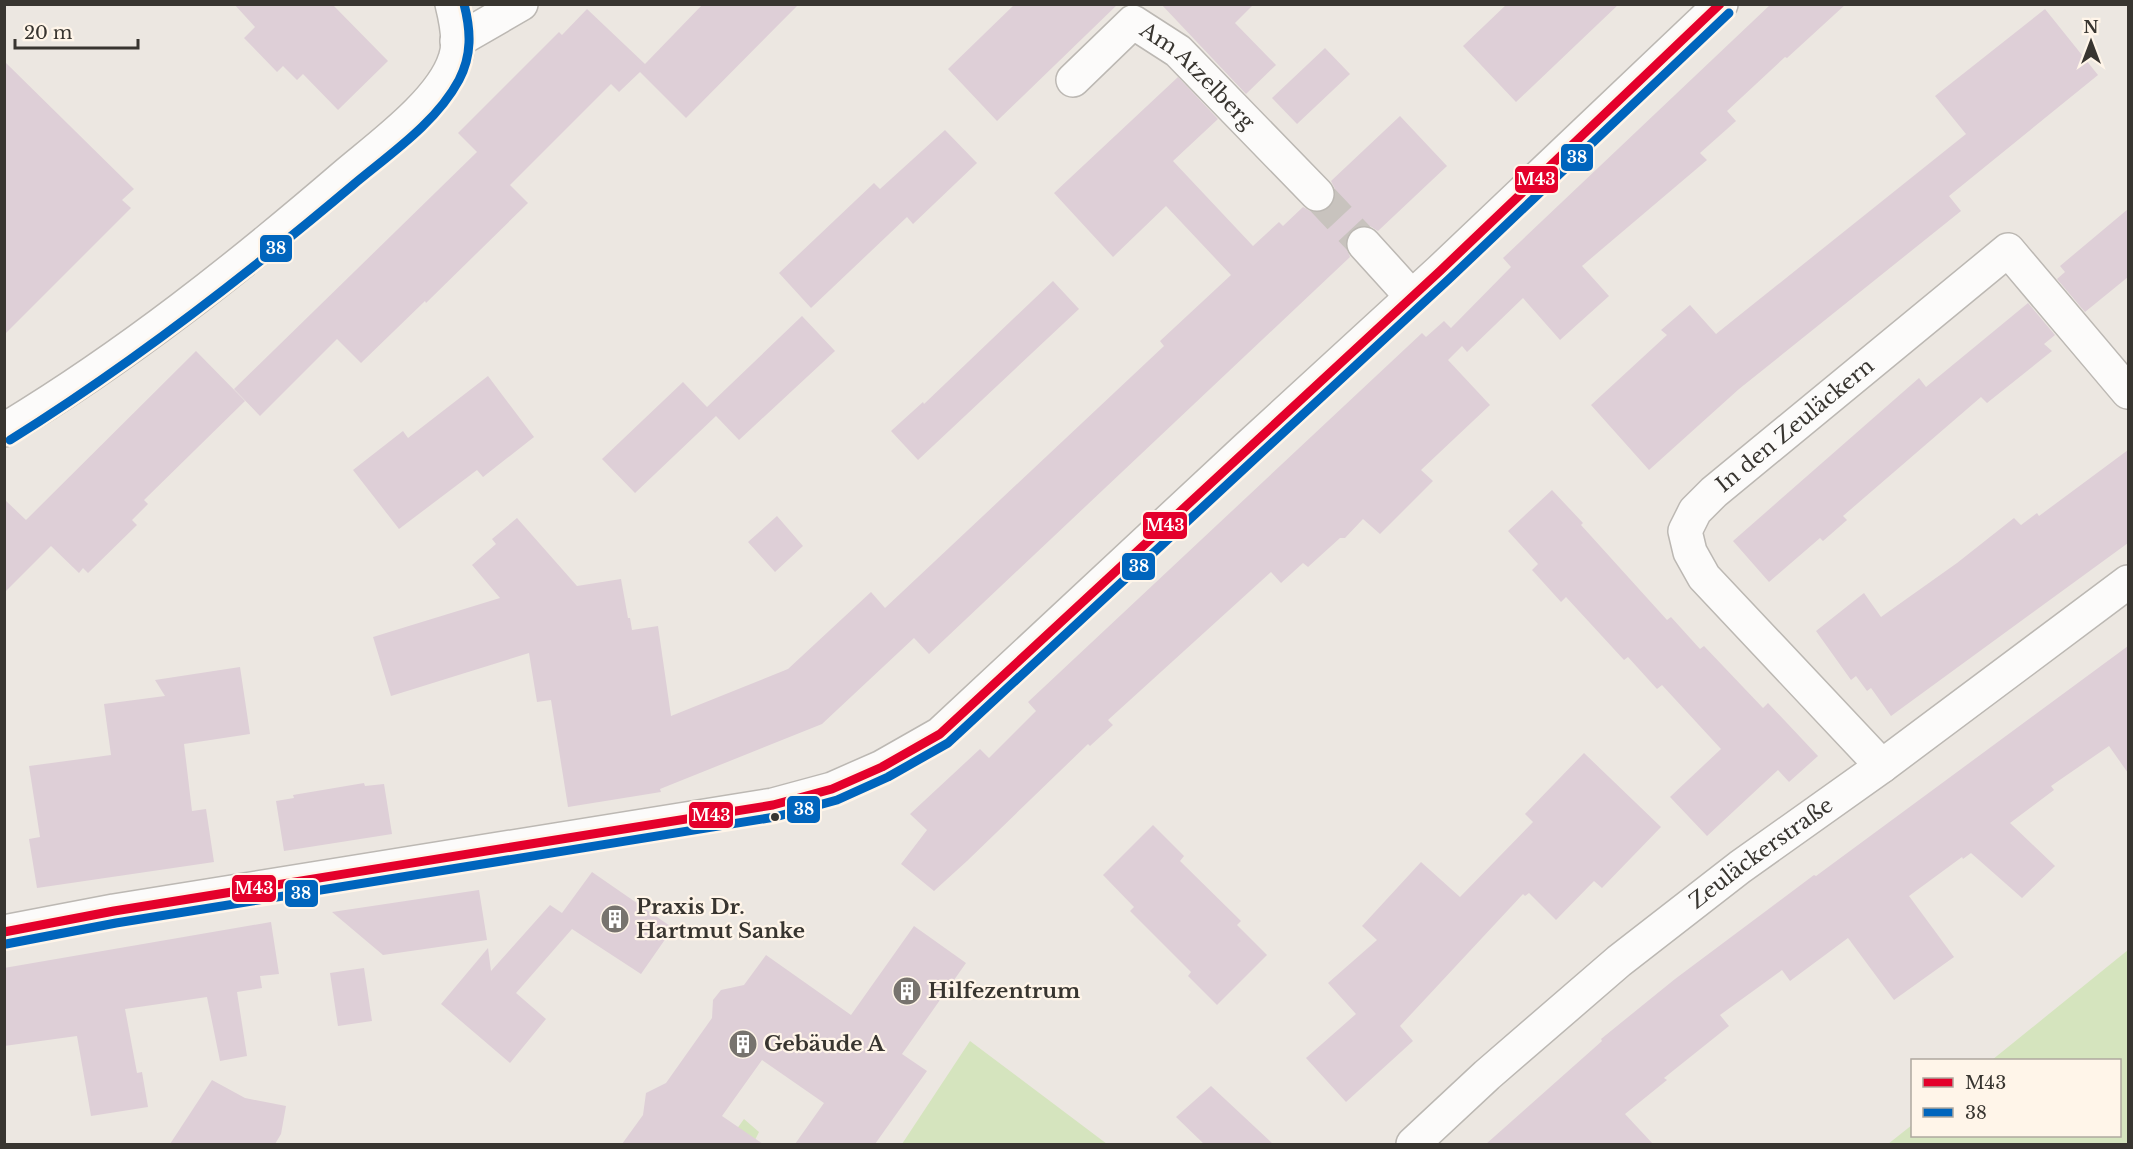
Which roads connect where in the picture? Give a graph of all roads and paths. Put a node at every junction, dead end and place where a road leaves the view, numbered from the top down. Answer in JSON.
{"nodes":[{"id":1,"x":452,"y":4,"type":"edge"},
{"id":2,"x":521,"y":4,"type":"edge"},
{"id":3,"x":1721,"y":4,"type":"edge"},
{"id":4,"x":457,"y":41,"type":"junction"},
{"id":5,"x":1073,"y":80,"type":"dead end"},
{"id":6,"x":1317,"y":194,"type":"tunnel mouth"},
{"id":7,"x":1364,"y":244,"type":"tunnel mouth"},
{"id":8,"x":1412,"y":297,"type":"junction"},
{"id":9,"x":2128,"y":392,"type":"edge"},
{"id":10,"x":4,"y":430,"type":"edge"},
{"id":11,"x":2128,"y":582,"type":"edge"},
{"id":12,"x":1882,"y":766,"type":"junction"},
{"id":13,"x":4,"y":932,"type":"edge"},
{"id":14,"x":1413,"y":1144,"type":"edge"}],
"edges":[{"from":1,"to":4,"type":"street"},
{"from":2,"to":4,"type":"street"},
{"from":3,"to":8,"type":"street"},
{"from":4,"to":10,"type":"street"},
{"from":5,"to":6,"type":"street","name":"Am Atzelberg"},
{"from":7,"to":8,"type":"street"},
{"from":8,"to":13,"type":"street"},
{"from":9,"to":12,"type":"street","name":"In den Zeuläckern"},
{"from":11,"to":12,"type":"street","name":"Zeuläckerstraße"},
{"from":12,"to":14,"type":"street","name":"Zeuläckerstraße"}]}
